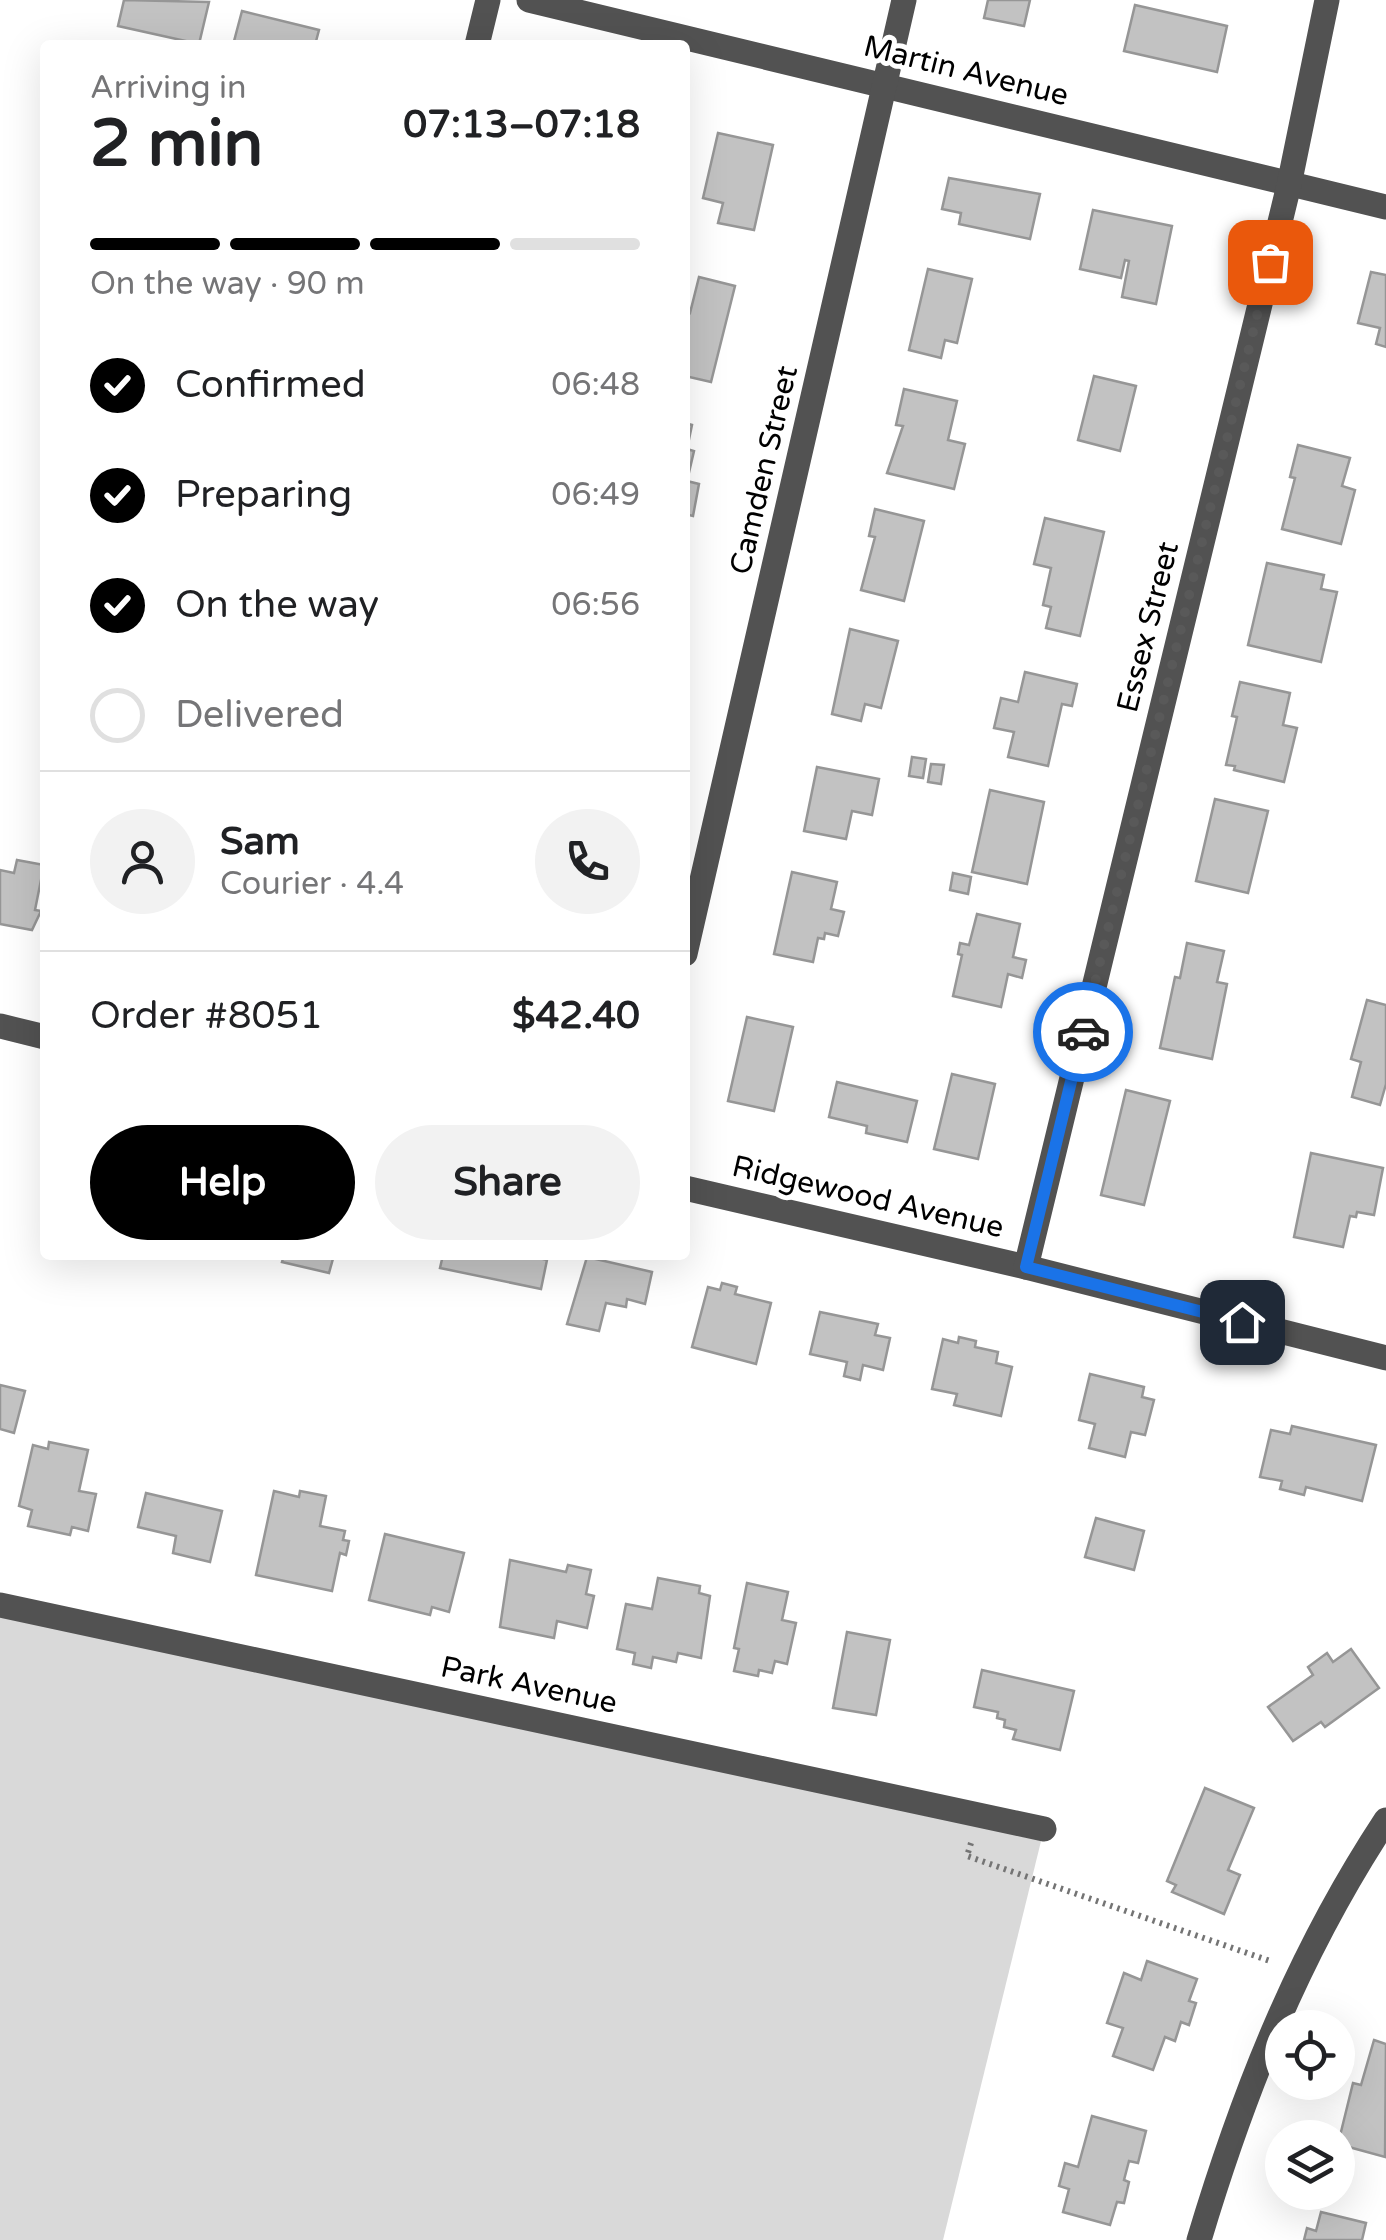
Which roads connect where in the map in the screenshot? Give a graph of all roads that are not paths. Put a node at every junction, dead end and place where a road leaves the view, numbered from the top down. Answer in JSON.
{"nodes":[{"id":1,"x":488,"y":0,"type":"edge"},
{"id":2,"x":530,"y":0,"type":"edge"},
{"id":3,"x":904,"y":0,"type":"edge"},
{"id":4,"x":1326,"y":0,"type":"edge"},
{"id":5,"x":479,"y":40,"type":"edge"},
{"id":6,"x":887,"y":84,"type":"junction"},
{"id":7,"x":1289,"y":185,"type":"junction"},
{"id":8,"x":1386,"y":207,"type":"edge"},
{"id":9,"x":690,"y":932,"type":"edge"},
{"id":10,"x":0,"y":1026,"type":"edge"},
{"id":11,"x":40,"y":1036,"type":"edge"},
{"id":12,"x":690,"y":1189,"type":"edge"},
{"id":13,"x":1026,"y":1267,"type":"junction"},
{"id":14,"x":1386,"y":1358,"type":"edge"},
{"id":15,"x":0,"y":1605,"type":"edge"},
{"id":16,"x":1386,"y":1820,"type":"edge"},
{"id":17,"x":1044,"y":1829,"type":"dead end"},
{"id":18,"x":1199,"y":2240,"type":"edge"}],
"edges":[{"from":1,"to":5,"type":"street"},
{"from":2,"to":6,"type":"street","name":"Martin Avenue"},
{"from":3,"to":6,"type":"street","name":"Camden Street"},
{"from":4,"to":7,"type":"street","name":"Essex Street"},
{"from":6,"to":7,"type":"street","name":"Martin Avenue"},
{"from":6,"to":9,"type":"street","name":"Camden Street"},
{"from":7,"to":8,"type":"street","name":"Martin Avenue"},
{"from":7,"to":13,"type":"street","name":"Essex Street"},
{"from":10,"to":11,"type":"street"},
{"from":12,"to":13,"type":"street","name":"Ridgewood Avenue"},
{"from":13,"to":14,"type":"street","name":"Ridgewood Avenue"},
{"from":15,"to":17,"type":"street","name":"Park Avenue"},
{"from":16,"to":18,"type":"street"}]}
